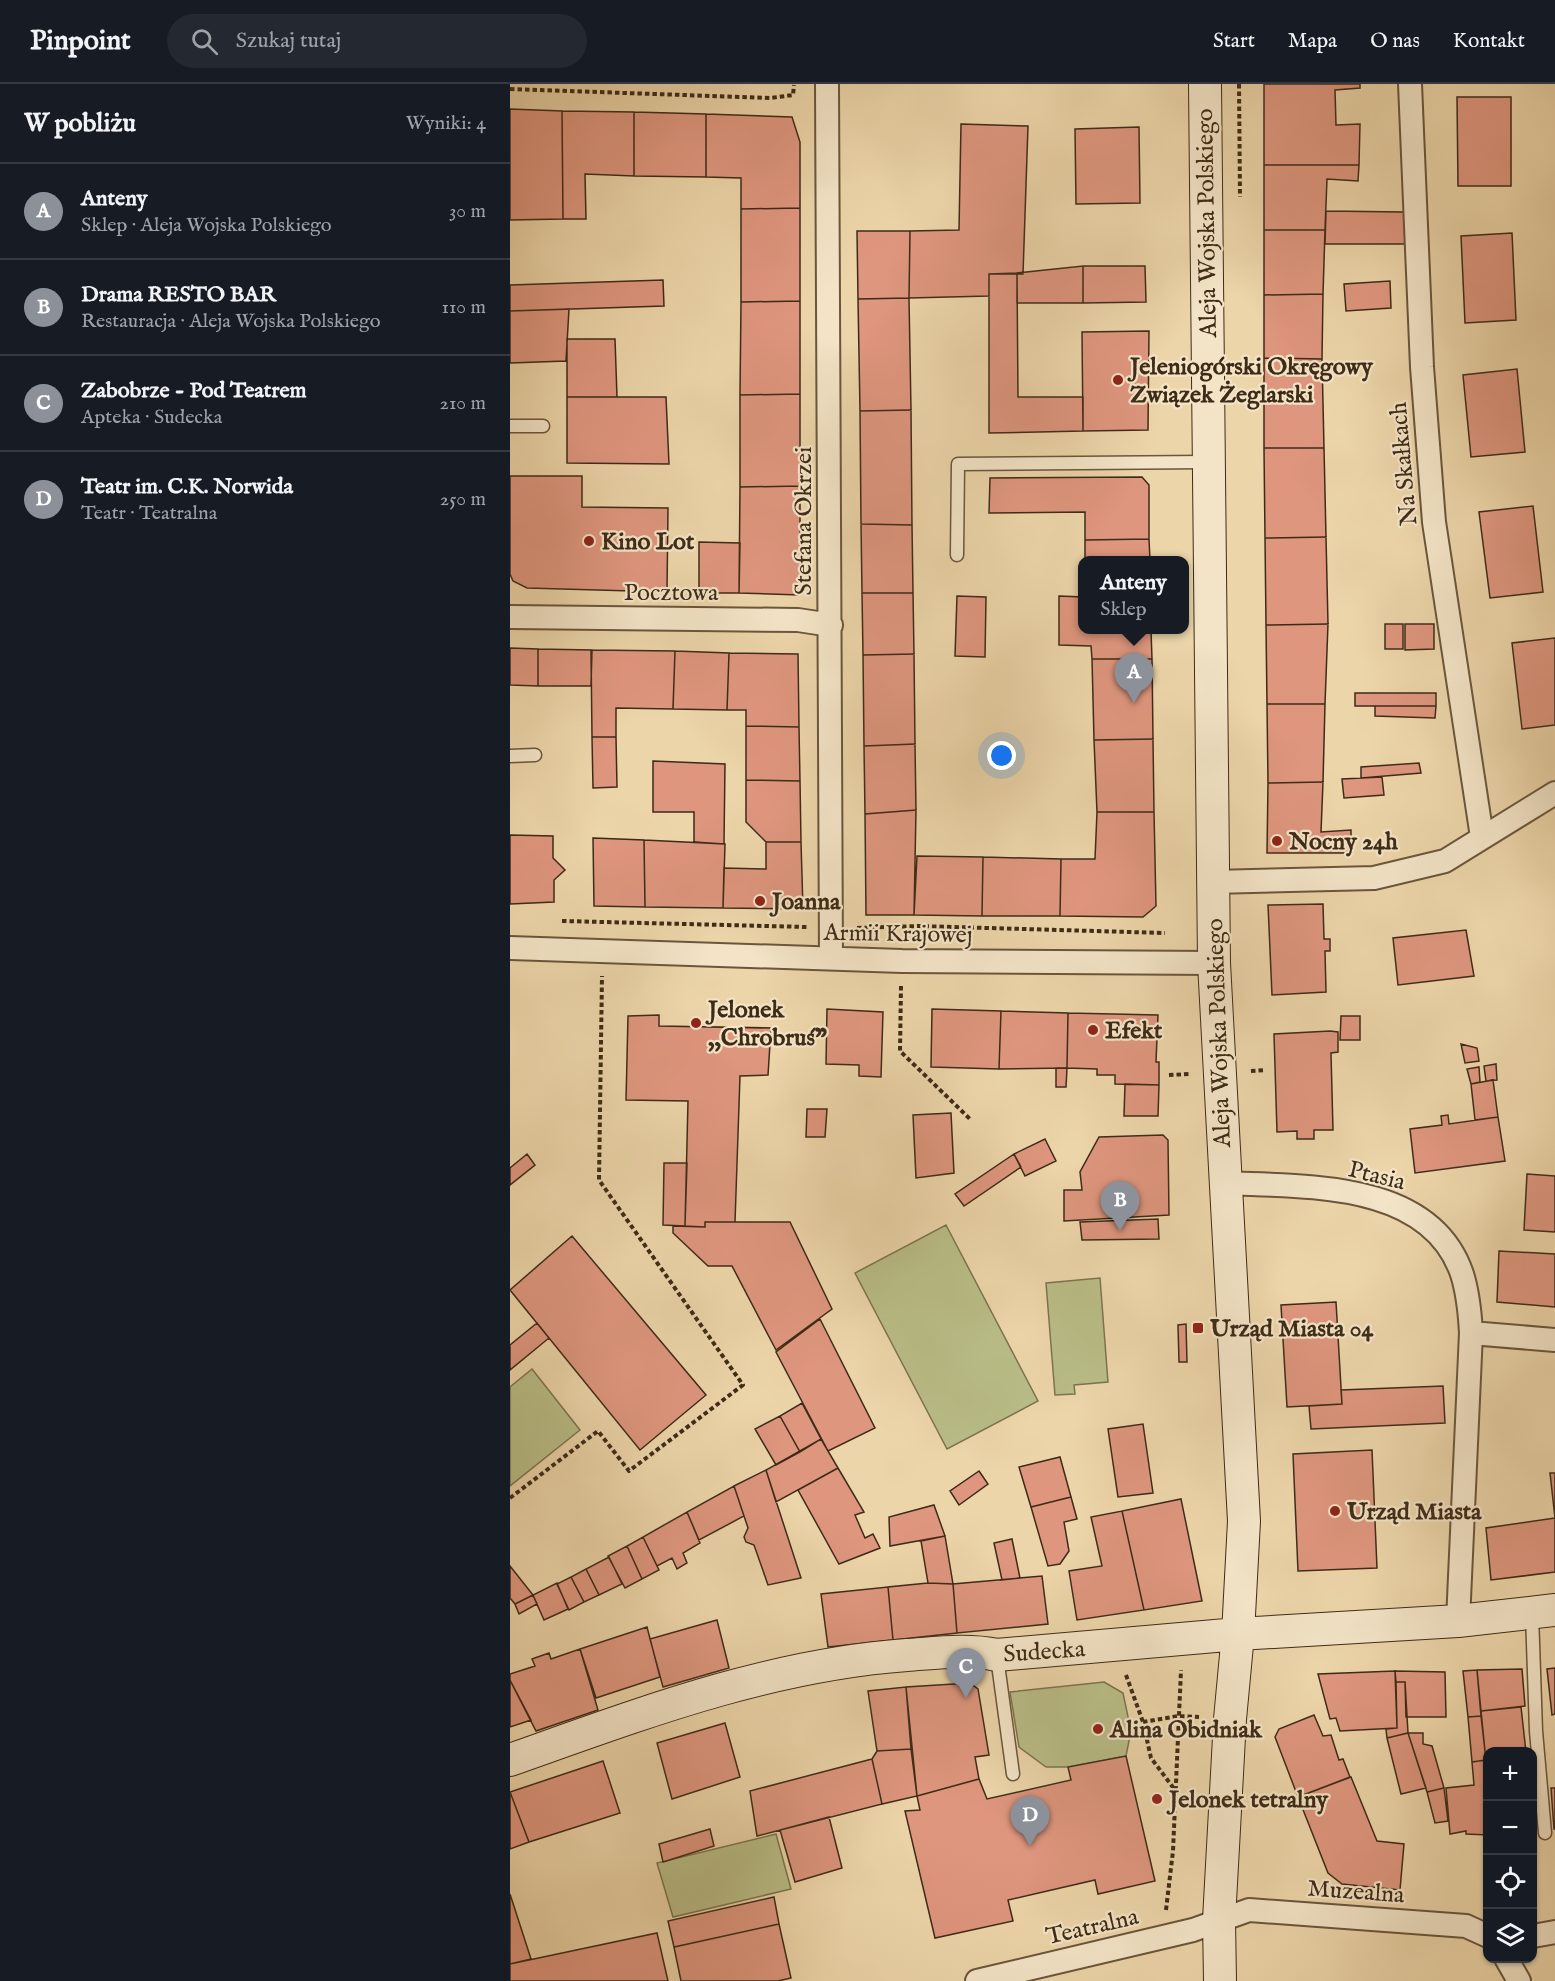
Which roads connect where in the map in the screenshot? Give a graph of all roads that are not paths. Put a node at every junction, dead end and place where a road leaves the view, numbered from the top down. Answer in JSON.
{"nodes":[{"id":1,"x":827,"y":84,"type":"edge"},
{"id":2,"x":1205,"y":84,"type":"edge"},
{"id":3,"x":1410,"y":84,"type":"edge"},
{"id":4,"x":510,"y":426,"type":"edge"},
{"id":5,"x":543,"y":426,"type":"dead end"},
{"id":6,"x":1209,"y":462,"type":"junction"},
{"id":7,"x":957,"y":555,"type":"dead end"},
{"id":8,"x":510,"y":617,"type":"edge"},
{"id":9,"x":831,"y":625,"type":"junction"},
{"id":10,"x":535,"y":755,"type":"dead end"},
{"id":11,"x":510,"y":756,"type":"edge"},
{"id":12,"x":1555,"y":794,"type":"edge"},
{"id":13,"x":1482,"y":837,"type":"junction"},
{"id":14,"x":1213,"y":882,"type":"junction"},
{"id":15,"x":510,"y":948,"type":"edge"},
{"id":16,"x":831,"y":958,"type":"junction"},
{"id":17,"x":1214,"y":963,"type":"junction"},
{"id":18,"x":1224,"y":1184,"type":"junction"},
{"id":19,"x":1472,"y":1333,"type":"junction"},
{"id":20,"x":1555,"y":1340,"type":"edge"},
{"id":21,"x":1543,"y":1612,"type":"edge"},
{"id":22,"x":1458,"y":1621,"type":"junction"},
{"id":23,"x":1238,"y":1634,"type":"junction"},
{"id":24,"x":997,"y":1655,"type":"junction"},
{"id":25,"x":510,"y":1760,"type":"edge"},
{"id":26,"x":1013,"y":1774,"type":"dead end"},
{"id":27,"x":1545,"y":1833,"type":"dead end"},
{"id":28,"x":1219,"y":1920,"type":"junction"},
{"id":29,"x":1555,"y":1932,"type":"edge"},
{"id":30,"x":1483,"y":1934,"type":"edge"},
{"id":31,"x":1537,"y":1935,"type":"edge"},
{"id":32,"x":1508,"y":1963,"type":"edge"},
{"id":33,"x":977,"y":1981,"type":"edge"},
{"id":34,"x":1220,"y":1981,"type":"edge"},
{"id":35,"x":1519,"y":1981,"type":"edge"}],
"edges":[{"from":1,"to":9,"type":"street","name":"Stefana Okrzei"},
{"from":2,"to":6,"type":"street","name":"Aleja Wojska Polskiego"},
{"from":3,"to":13,"type":"street","name":"Na Skałkach"},
{"from":4,"to":5,"type":"lane"},
{"from":6,"to":7,"type":"lane"},
{"from":6,"to":14,"type":"street","name":"Aleja Wojska Polskiego"},
{"from":8,"to":9,"type":"street","name":"Pocztowa"},
{"from":9,"to":16,"type":"street","name":"Stefana Okrzei"},
{"from":10,"to":11,"type":"lane"},
{"from":12,"to":13,"type":"street"},
{"from":13,"to":14,"type":"street"},
{"from":14,"to":17,"type":"street","name":"Aleja Wojska Polskiego"},
{"from":15,"to":16,"type":"street","name":"Armii Krajowej"},
{"from":16,"to":17,"type":"street","name":"Armii Krajowej"},
{"from":17,"to":18,"type":"street","name":"Aleja Wojska Polskiego"},
{"from":18,"to":19,"type":"street","name":"Ptasia"},
{"from":18,"to":23,"type":"street","name":"Aleja Wojska Polskiego"},
{"from":19,"to":20,"type":"street"},
{"from":19,"to":22,"type":"street","name":"Ptasia"},
{"from":21,"to":22,"type":"street","name":"Sudecka"},
{"from":21,"to":27,"type":"lane"},
{"from":22,"to":23,"type":"street","name":"Sudecka"},
{"from":23,"to":24,"type":"street","name":"Sudecka"},
{"from":23,"to":28,"type":"street","name":"Aleja Wojska Polskiego"},
{"from":24,"to":25,"type":"street","name":"Sudecka"},
{"from":24,"to":26,"type":"lane"},
{"from":28,"to":30,"type":"street","name":"Muzealna"},
{"from":28,"to":33,"type":"street","name":"Teatralna"},
{"from":28,"to":34,"type":"street","name":"Aleja Wojska Polskiego"},
{"from":29,"to":31,"type":"street"},
{"from":32,"to":35,"type":"street"}]}
